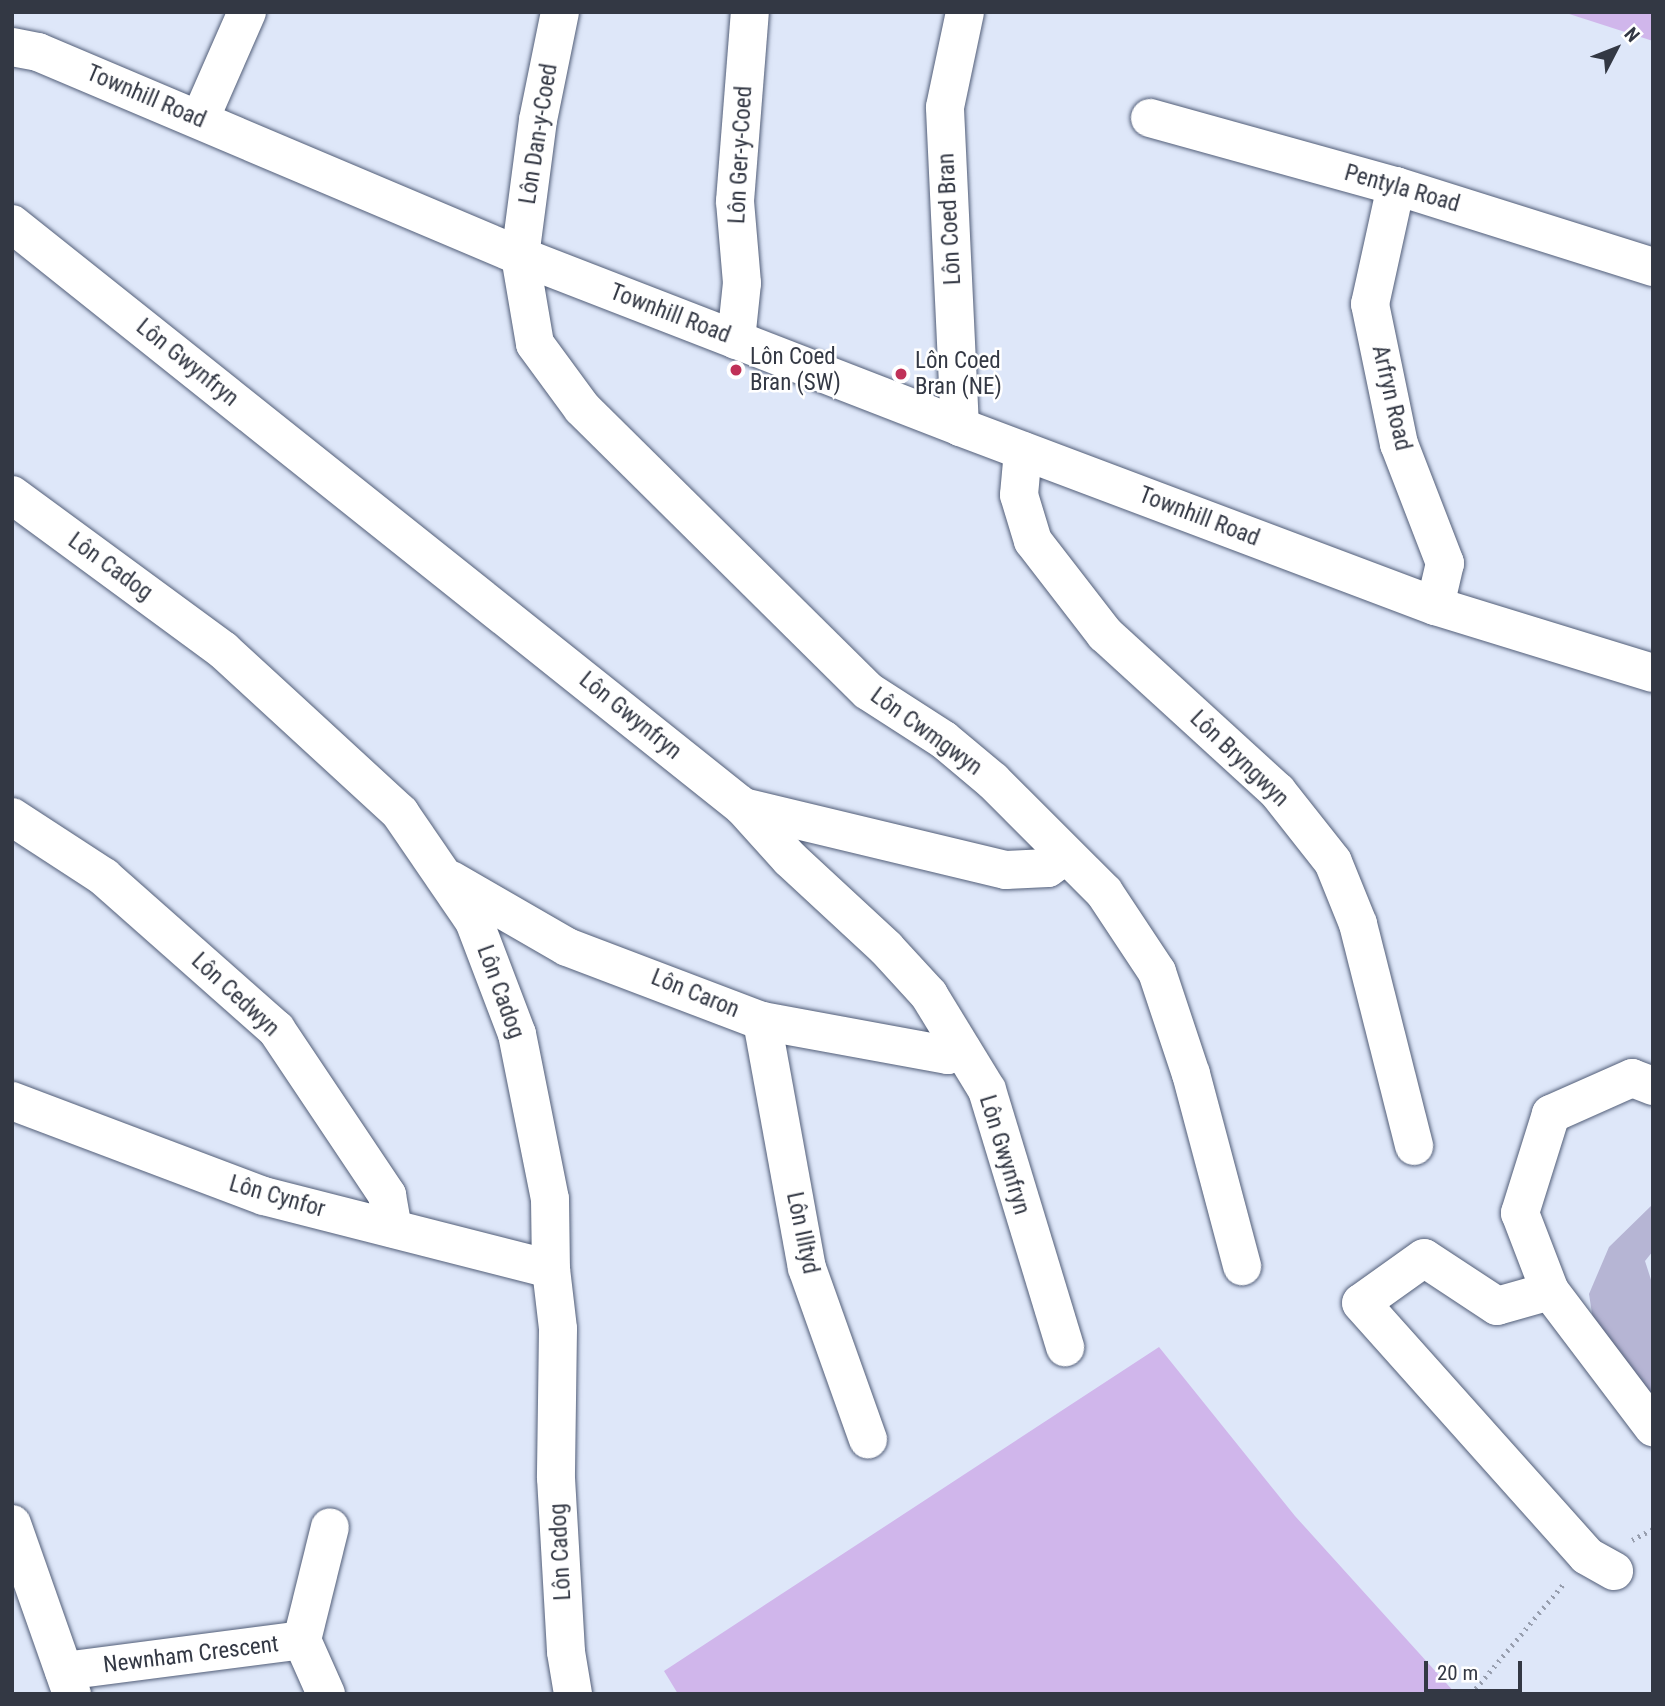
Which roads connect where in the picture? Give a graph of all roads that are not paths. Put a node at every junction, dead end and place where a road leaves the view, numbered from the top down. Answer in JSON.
{"nodes":[{"id":1,"x":247,"y":12,"type":"edge"},
{"id":2,"x":561,"y":12,"type":"edge"},
{"id":3,"x":750,"y":12,"type":"edge"},
{"id":4,"x":965,"y":12,"type":"edge"},
{"id":5,"x":12,"y":47,"type":"edge"},
{"id":6,"x":1150,"y":118,"type":"dead end"},
{"id":7,"x":200,"y":119,"type":"junction"},
{"id":8,"x":1396,"y":186,"type":"junction"},
{"id":9,"x":12,"y":224,"type":"edge"},
{"id":10,"x":520,"y":256,"type":"junction"},
{"id":11,"x":1653,"y":267,"type":"edge"},
{"id":12,"x":736,"y":340,"type":"junction"},
{"id":13,"x":960,"y":427,"type":"junction"},
{"id":14,"x":1023,"y":451,"type":"junction"},
{"id":15,"x":12,"y":495,"type":"edge"},
{"id":16,"x":1435,"y":606,"type":"junction"},
{"id":17,"x":1653,"y":673,"type":"edge"},
{"id":18,"x":743,"y":807,"type":"junction"},
{"id":19,"x":12,"y":817,"type":"edge"},
{"id":20,"x":1066,"y":855,"type":"junction"},
{"id":21,"x":446,"y":877,"type":"junction"},
{"id":22,"x":762,"y":1021,"type":"junction"},
{"id":23,"x":962,"y":1050,"type":"junction"},
{"id":24,"x":1653,"y":1086,"type":"edge"},
{"id":25,"x":12,"y":1101,"type":"edge"},
{"id":26,"x":1414,"y":1146,"type":"dead end"},
{"id":27,"x":393,"y":1228,"type":"junction"},
{"id":28,"x":1242,"y":1266,"type":"dead end"},
{"id":29,"x":551,"y":1269,"type":"junction"},
{"id":30,"x":1550,"y":1291,"type":"junction"},
{"id":31,"x":1065,"y":1348,"type":"dead end"},
{"id":32,"x":1653,"y":1427,"type":"edge"},
{"id":33,"x":868,"y":1439,"type":"dead end"},
{"id":34,"x":12,"y":1524,"type":"edge"},
{"id":35,"x":330,"y":1527,"type":"dead end"},
{"id":36,"x":1601,"y":1563,"type":"road end"},
{"id":37,"x":302,"y":1640,"type":"junction"},
{"id":38,"x":68,"y":1682,"type":"edge"},
{"id":39,"x":326,"y":1694,"type":"edge"},
{"id":40,"x":573,"y":1694,"type":"edge"}],
"edges":[{"from":1,"to":7,"type":"street"},
{"from":2,"to":10,"type":"street","name":"Lôn Dan-y-Coed"},
{"from":3,"to":12,"type":"street","name":"Lôn Ger-y-Coed"},
{"from":4,"to":13,"type":"street","name":"Lôn Coed Bran"},
{"from":5,"to":7,"type":"street","name":"Townhill Road"},
{"from":6,"to":8,"type":"street","name":"Pentyla Road"},
{"from":7,"to":10,"type":"street","name":"Townhill Road"},
{"from":8,"to":11,"type":"street","name":"Pentyla Road"},
{"from":8,"to":16,"type":"street","name":"Arfryn Road"},
{"from":9,"to":18,"type":"street","name":"Lôn Gwynfryn"},
{"from":10,"to":12,"type":"street","name":"Townhill Road"},
{"from":10,"to":20,"type":"street","name":"Lôn Cwmgwyn"},
{"from":12,"to":13,"type":"street","name":"Townhill Road"},
{"from":13,"to":14,"type":"street","name":"Townhill Road"},
{"from":14,"to":16,"type":"street","name":"Townhill Road"},
{"from":14,"to":26,"type":"street","name":"Lôn Bryngwyn"},
{"from":15,"to":21,"type":"street","name":"Lôn Cadog"},
{"from":16,"to":17,"type":"street","name":"Townhill Road"},
{"from":18,"to":20,"type":"street"},
{"from":18,"to":23,"type":"street","name":"Lôn Gwynfryn"},
{"from":19,"to":27,"type":"street","name":"Lôn Cedwyn"},
{"from":20,"to":28,"type":"street","name":"Lôn Cwmgwyn"},
{"from":21,"to":22,"type":"street","name":"Lôn Caron"},
{"from":21,"to":29,"type":"street","name":"Lôn Cadog"},
{"from":22,"to":23,"type":"street","name":"Lôn Caron"},
{"from":22,"to":33,"type":"street","name":"Lôn Illtyd"},
{"from":23,"to":31,"type":"street","name":"Lôn Gwynfryn"},
{"from":24,"to":30,"type":"street"},
{"from":25,"to":27,"type":"street","name":"Lôn Cynfor"},
{"from":27,"to":29,"type":"street","name":"Lôn Cynfor"},
{"from":29,"to":40,"type":"street","name":"Lôn Cadog"},
{"from":30,"to":32,"type":"street"},
{"from":30,"to":36,"type":"street"},
{"from":34,"to":38,"type":"street"},
{"from":35,"to":37,"type":"street"},
{"from":37,"to":38,"type":"street","name":"Newnham Crescent"},
{"from":37,"to":39,"type":"street","name":"Newnham Crescent"}]}
